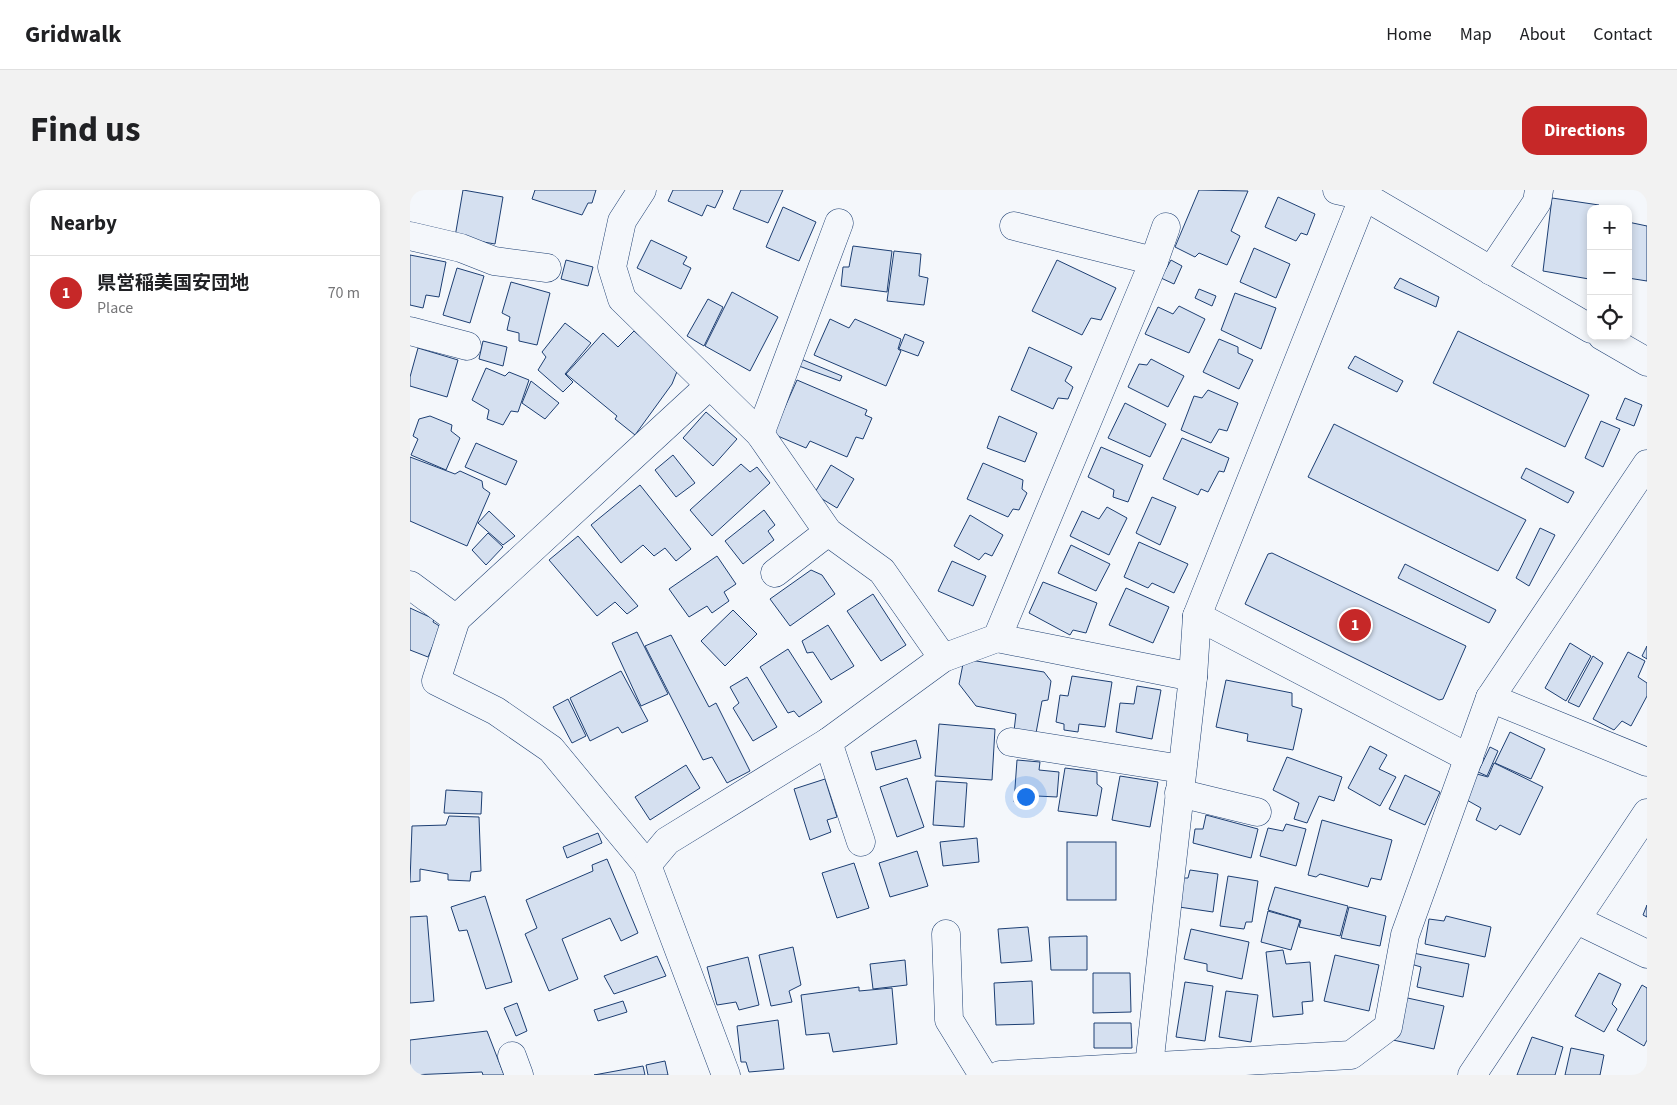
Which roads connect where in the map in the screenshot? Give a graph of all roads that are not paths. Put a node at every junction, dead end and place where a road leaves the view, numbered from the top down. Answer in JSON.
{"nodes":[{"id":1,"x":642,"y":190,"type":"edge"},
{"id":2,"x":1337,"y":190,"type":"edge"},
{"id":3,"x":1539,"y":190,"type":"edge"},
{"id":4,"x":1364,"y":196,"type":"junction"},
{"id":5,"x":839,"y":223,"type":"dead end"},
{"id":6,"x":1014,"y":226,"type":"dead end"},
{"id":7,"x":1166,"y":227,"type":"dead end"},
{"id":8,"x":410,"y":236,"type":"edge"},
{"id":9,"x":1154,"y":261,"type":"junction"},
{"id":10,"x":547,"y":268,"type":"dead end"},
{"id":11,"x":1491,"y":271,"type":"junction"},
{"id":12,"x":1587,"y":327,"type":"edge"},
{"id":13,"x":410,"y":331,"type":"edge"},
{"id":14,"x":1609,"y":340,"type":"edge"},
{"id":15,"x":467,"y":346,"type":"dead end"},
{"id":16,"x":1647,"y":362,"type":"edge"},
{"id":17,"x":710,"y":385,"type":"junction"},
{"id":18,"x":760,"y":434,"type":"junction"},
{"id":19,"x":1647,"y":464,"type":"edge"},
{"id":20,"x":828,"y":532,"type":"junction"},
{"id":21,"x":775,"y":573,"type":"dead end"},
{"id":22,"x":410,"y":585,"type":"edge"},
{"id":23,"x":1197,"y":616,"type":"junction"},
{"id":24,"x":456,"y":619,"type":"junction"},
{"id":25,"x":997,"y":638,"type":"junction"},
{"id":26,"x":943,"y":658,"type":"junction"},
{"id":27,"x":1193,"y":677,"type":"junction"},
{"id":28,"x":1490,"y":698,"type":"junction"},
{"id":29,"x":828,"y":742,"type":"junction"},
{"id":30,"x":1011,"y":742,"type":"dead end"},
{"id":31,"x":1469,"y":758,"type":"junction"},
{"id":32,"x":1647,"y":762,"type":"edge"},
{"id":33,"x":1181,"y":781,"type":"junction"},
{"id":34,"x":1257,"y":812,"type":"dead end"},
{"id":35,"x":1647,"y":813,"type":"edge"},
{"id":36,"x":860,"y":842,"type":"dead end"},
{"id":37,"x":646,"y":865,"type":"junction"},
{"id":38,"x":1577,"y":920,"type":"junction"},
{"id":39,"x":946,"y":934,"type":"dead end"},
{"id":40,"x":1647,"y":954,"type":"edge"},
{"id":41,"x":1149,"y":1066,"type":"junction"},
{"id":42,"x":1235,"y":1068,"type":"edge"},
{"id":43,"x":726,"y":1075,"type":"edge"},
{"id":44,"x":983,"y":1075,"type":"edge"},
{"id":45,"x":1000,"y":1075,"type":"edge"},
{"id":46,"x":1472,"y":1075,"type":"edge"}],
"edges":[{"from":1,"to":17,"type":"street"},
{"from":2,"to":4,"type":"street"},
{"from":3,"to":11,"type":"street"},
{"from":4,"to":11,"type":"street"},
{"from":4,"to":23,"type":"street"},
{"from":5,"to":18,"type":"street"},
{"from":6,"to":9,"type":"street"},
{"from":7,"to":9,"type":"street"},
{"from":8,"to":10,"type":"street"},
{"from":9,"to":25,"type":"street"},
{"from":11,"to":12,"type":"street"},
{"from":13,"to":15,"type":"street"},
{"from":14,"to":16,"type":"street"},
{"from":17,"to":18,"type":"street"},
{"from":17,"to":24,"type":"street"},
{"from":18,"to":20,"type":"street"},
{"from":19,"to":28,"type":"street"},
{"from":20,"to":21,"type":"street"},
{"from":20,"to":26,"type":"street"},
{"from":22,"to":24,"type":"street"},
{"from":23,"to":27,"type":"street"},
{"from":23,"to":31,"type":"street"},
{"from":24,"to":37,"type":"street"},
{"from":25,"to":26,"type":"street"},
{"from":25,"to":27,"type":"street"},
{"from":26,"to":29,"type":"street"},
{"from":27,"to":33,"type":"street"},
{"from":28,"to":31,"type":"street"},
{"from":28,"to":32,"type":"street"},
{"from":29,"to":36,"type":"street"},
{"from":29,"to":37,"type":"street"},
{"from":30,"to":33,"type":"street"},
{"from":31,"to":42,"type":"street"},
{"from":33,"to":34,"type":"street"},
{"from":33,"to":41,"type":"street"},
{"from":35,"to":38,"type":"street"},
{"from":37,"to":43,"type":"street"},
{"from":38,"to":40,"type":"street"},
{"from":38,"to":46,"type":"street"},
{"from":39,"to":44,"type":"street"},
{"from":41,"to":42,"type":"street"},
{"from":41,"to":45,"type":"street"}]}
